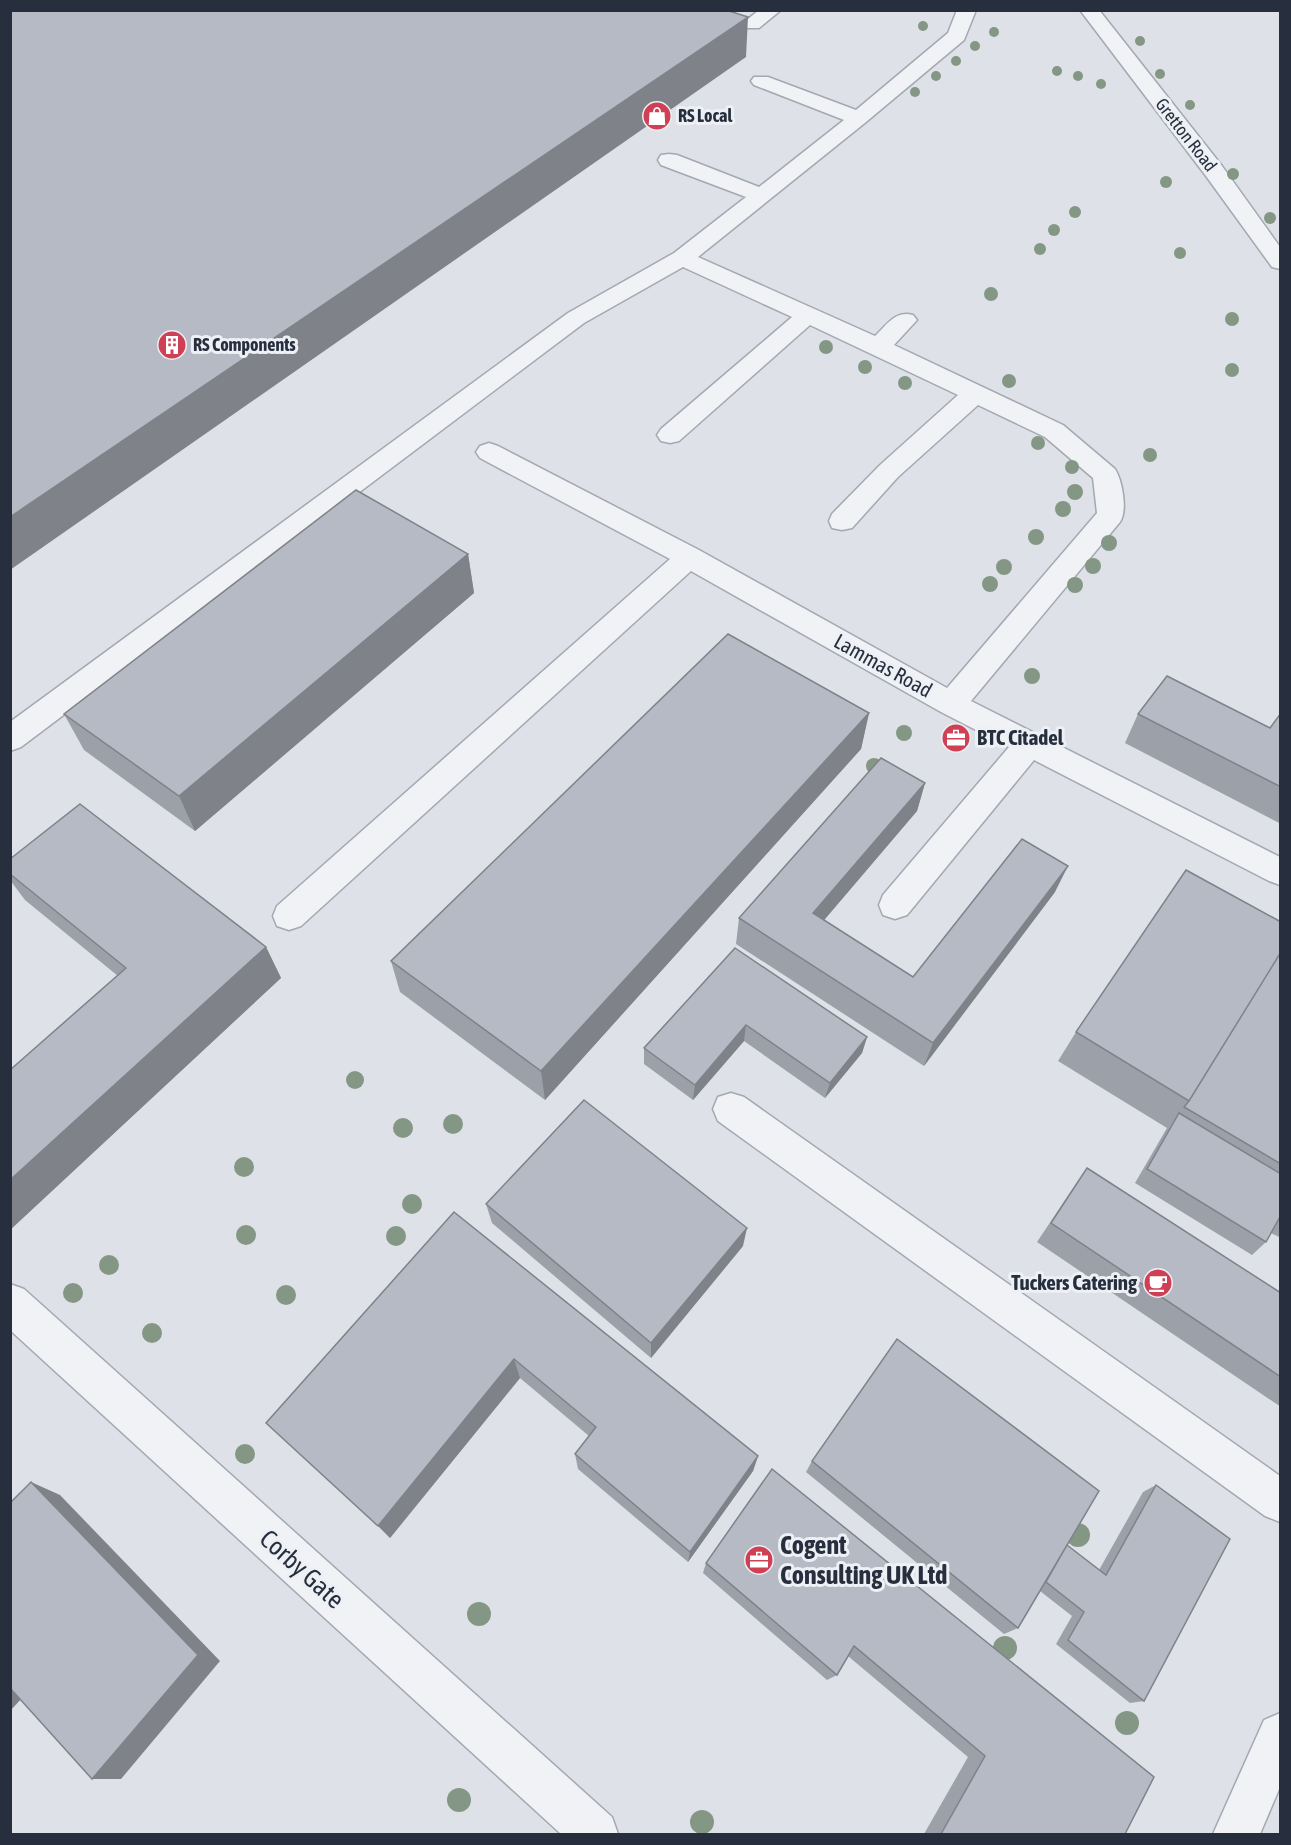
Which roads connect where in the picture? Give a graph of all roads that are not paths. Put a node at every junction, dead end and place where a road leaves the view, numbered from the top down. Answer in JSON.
{"nodes":[{"id":1,"x":772,"y":10,"type":"edge"},
{"id":2,"x":967,"y":10,"type":"edge"},
{"id":3,"x":1089,"y":10,"type":"edge"},
{"id":4,"x":752,"y":24,"type":"dead end"},
{"id":5,"x":761,"y":81,"type":"dead end"},
{"id":6,"x":859,"y":118,"type":"junction"},
{"id":7,"x":669,"y":160,"type":"dead end"},
{"id":8,"x":761,"y":195,"type":"junction"},
{"id":9,"x":682,"y":258,"type":"junction"},
{"id":10,"x":1281,"y":262,"type":"edge"},
{"id":11,"x":807,"y":315,"type":"junction"},
{"id":12,"x":905,"y":320,"type":"dead end"},
{"id":13,"x":878,"y":347,"type":"junction"},
{"id":14,"x":976,"y":393,"type":"junction"},
{"id":15,"x":670,"y":435,"type":"dead end"},
{"id":16,"x":489,"y":452,"type":"dead end"},
{"id":17,"x":842,"y":521,"type":"dead end"},
{"id":18,"x":688,"y":557,"type":"junction"},
{"id":19,"x":951,"y":704,"type":"junction"},
{"id":20,"x":10,"y":739,"type":"edge"},
{"id":21,"x":1030,"y":744,"type":"junction"},
{"id":22,"x":1281,"y":872,"type":"edge"},
{"id":23,"x":895,"y":905,"type":"dead end"},
{"id":24,"x":290,"y":916,"type":"dead end"},
{"id":25,"x":731,"y":1109,"type":"dead end"},
{"id":26,"x":10,"y":1303,"type":"edge"},
{"id":27,"x":1281,"y":1502,"type":"edge"},
{"id":28,"x":1281,"y":1736,"type":"edge"},
{"id":29,"x":594,"y":1834,"type":"edge"},
{"id":30,"x":1236,"y":1834,"type":"edge"}],
"edges":[{"from":1,"to":4,"type":"street"},
{"from":2,"to":6,"type":"street"},
{"from":3,"to":10,"type":"street","name":"Gretton Road"},
{"from":5,"to":6,"type":"street"},
{"from":6,"to":8,"type":"street"},
{"from":7,"to":8,"type":"street"},
{"from":8,"to":9,"type":"street"},
{"from":9,"to":11,"type":"street"},
{"from":9,"to":20,"type":"street"},
{"from":11,"to":13,"type":"street"},
{"from":11,"to":15,"type":"street"},
{"from":12,"to":13,"type":"street"},
{"from":13,"to":14,"type":"street"},
{"from":14,"to":17,"type":"street"},
{"from":14,"to":19,"type":"street"},
{"from":16,"to":18,"type":"street","name":"Lammas Road"},
{"from":18,"to":19,"type":"street","name":"Lammas Road"},
{"from":18,"to":24,"type":"street"},
{"from":19,"to":21,"type":"street","name":"Lammas Road"},
{"from":21,"to":22,"type":"street","name":"Lammas Road"},
{"from":21,"to":23,"type":"street"},
{"from":25,"to":27,"type":"street"},
{"from":26,"to":29,"type":"street","name":"Corby Gate"},
{"from":28,"to":30,"type":"street"}]}
